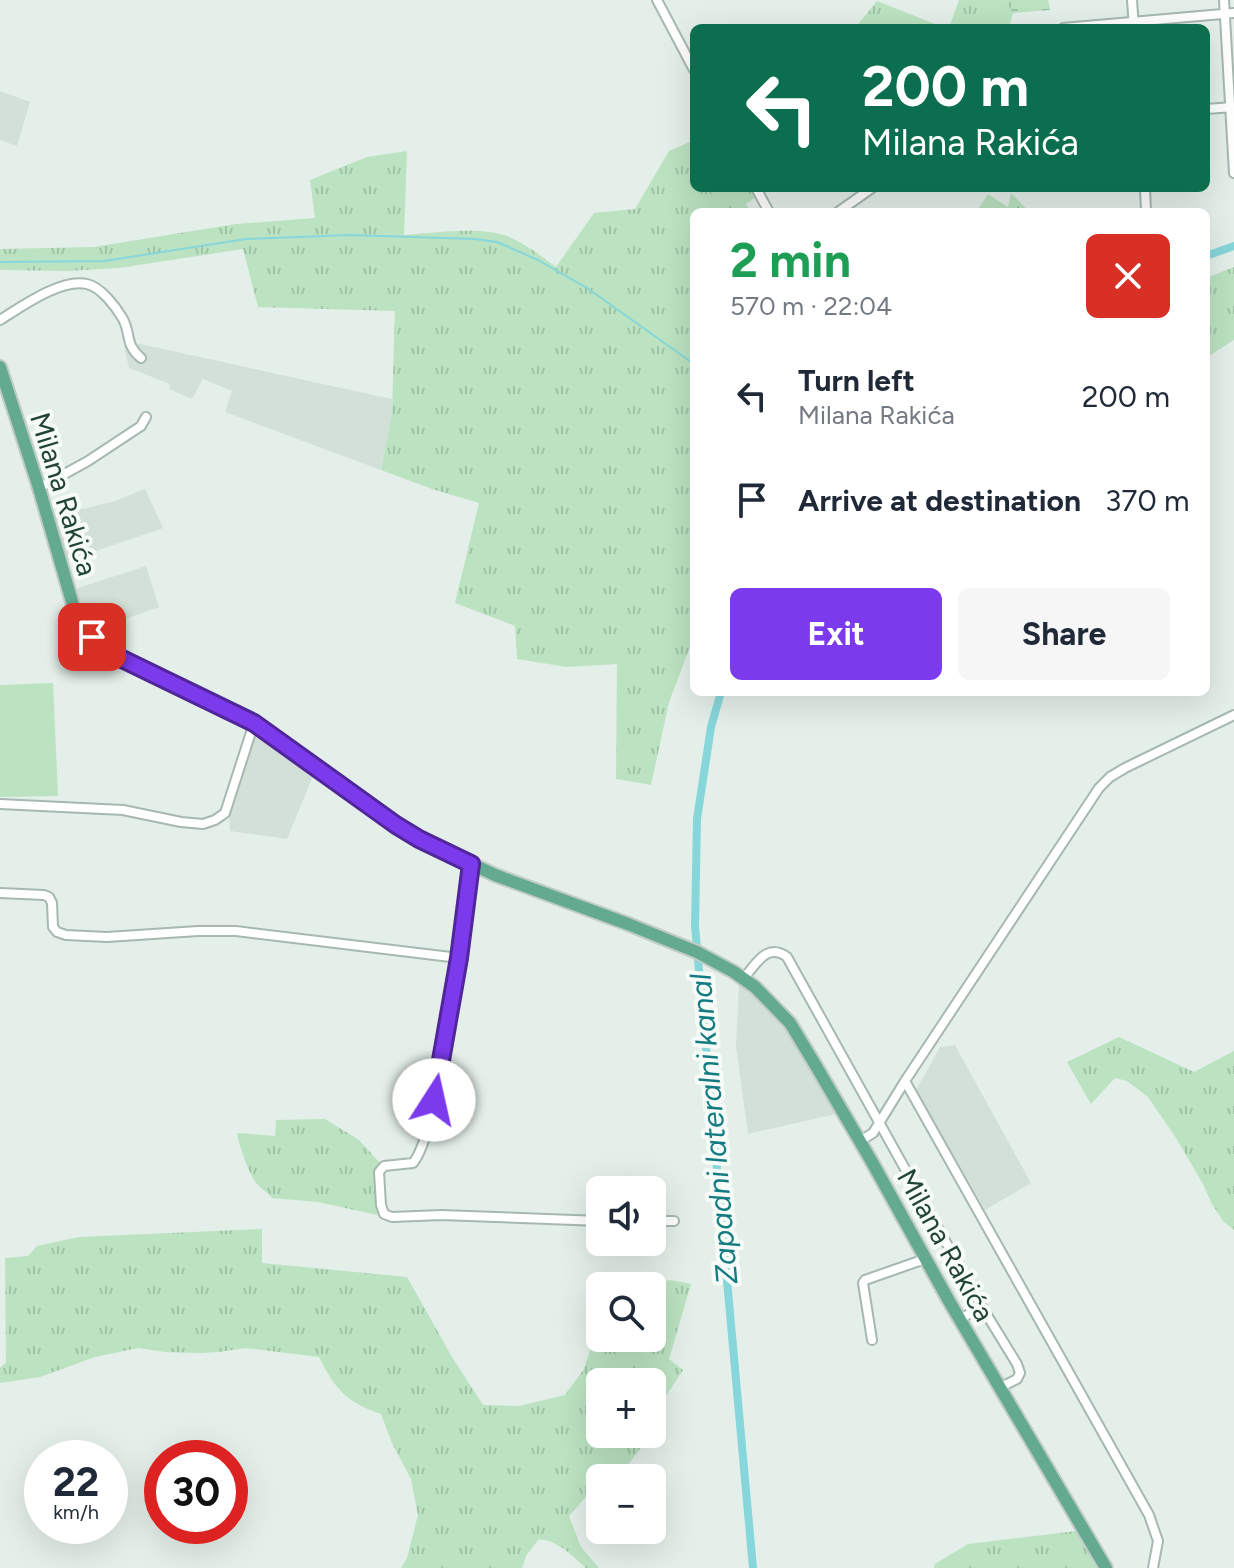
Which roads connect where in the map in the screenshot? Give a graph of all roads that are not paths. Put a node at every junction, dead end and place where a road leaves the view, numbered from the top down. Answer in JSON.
{"nodes":[{"id":1,"x":657,"y":0,"type":"edge"},
{"id":2,"x":1132,"y":0,"type":"edge"},
{"id":3,"x":1224,"y":0,"type":"edge"},
{"id":4,"x":1230,"y":13,"type":"edge"},
{"id":5,"x":1134,"y":24,"type":"edge"},
{"id":6,"x":690,"y":62,"type":"edge"},
{"id":7,"x":1232,"y":107,"type":"edge"},
{"id":8,"x":1210,"y":109,"type":"edge"},
{"id":9,"x":1234,"y":173,"type":"edge"},
{"id":10,"x":866,"y":192,"type":"edge"},
{"id":11,"x":844,"y":208,"type":"edge"},
{"id":12,"x":0,"y":320,"type":"edge"},
{"id":13,"x":141,"y":358,"type":"dead end"},
{"id":14,"x":0,"y":367,"type":"edge"},
{"id":15,"x":146,"y":417,"type":"dead end"},
{"id":16,"x":39,"y":488,"type":"junction"},
{"id":17,"x":1234,"y":715,"type":"edge"},
{"id":18,"x":254,"y":723,"type":"junction"},
{"id":19,"x":0,"y":804,"type":"edge"},
{"id":20,"x":471,"y":864,"type":"junction"},
{"id":21,"x":0,"y":893,"type":"edge"},
{"id":22,"x":459,"y":958,"type":"junction"},
{"id":23,"x":744,"y":978,"type":"junction"},
{"id":24,"x":905,"y":1081,"type":"junction"},
{"id":25,"x":879,"y":1121,"type":"junction"},
{"id":26,"x":860,"y":1141,"type":"junction"},
{"id":27,"x":586,"y":1220,"type":"edge"},
{"id":28,"x":666,"y":1221,"type":"edge"},
{"id":29,"x":674,"y":1221,"type":"dead end"},
{"id":30,"x":925,"y":1259,"type":"junction"},
{"id":31,"x":982,"y":1307,"type":"junction"},
{"id":32,"x":960,"y":1319,"type":"junction"},
{"id":33,"x":872,"y":1340,"type":"dead end"},
{"id":34,"x":999,"y":1388,"type":"junction"},
{"id":35,"x":1106,"y":1568,"type":"edge"},
{"id":36,"x":1153,"y":1568,"type":"edge"}],
"edges":[{"from":1,"to":6,"type":"street"},
{"from":2,"to":5,"type":"street"},
{"from":3,"to":4,"type":"street"},
{"from":4,"to":5,"type":"street"},
{"from":4,"to":7,"type":"street"},
{"from":7,"to":8,"type":"street"},
{"from":7,"to":9,"type":"street"},
{"from":10,"to":11,"type":"street"},
{"from":12,"to":13,"type":"street"},
{"from":14,"to":16,"type":"main road","name":"Milana Rakića"},
{"from":15,"to":16,"type":"street"},
{"from":16,"to":18,"type":"main road","name":"Milana Rakića"},
{"from":17,"to":24,"type":"street"},
{"from":18,"to":19,"type":"street"},
{"from":18,"to":20,"type":"main road","name":"Milana Rakića"},
{"from":20,"to":22,"type":"street"},
{"from":20,"to":23,"type":"main road","name":"Milana Rakića"},
{"from":21,"to":22,"type":"street"},
{"from":22,"to":27,"type":"street"},
{"from":23,"to":25,"type":"street"},
{"from":23,"to":26,"type":"main road","name":"Milana Rakića"},
{"from":24,"to":25,"type":"street"},
{"from":24,"to":36,"type":"street"},
{"from":25,"to":26,"type":"street"},
{"from":25,"to":31,"type":"street"},
{"from":26,"to":30,"type":"main road","name":"Milana Rakića"},
{"from":28,"to":29,"type":"street"},
{"from":30,"to":32,"type":"main road","name":"Milana Rakića"},
{"from":30,"to":33,"type":"street"},
{"from":31,"to":32,"type":"street"},
{"from":31,"to":34,"type":"street"},
{"from":32,"to":34,"type":"main road","name":"Milana Rakića"},
{"from":34,"to":35,"type":"main road","name":"Milana Rakića"}]}
